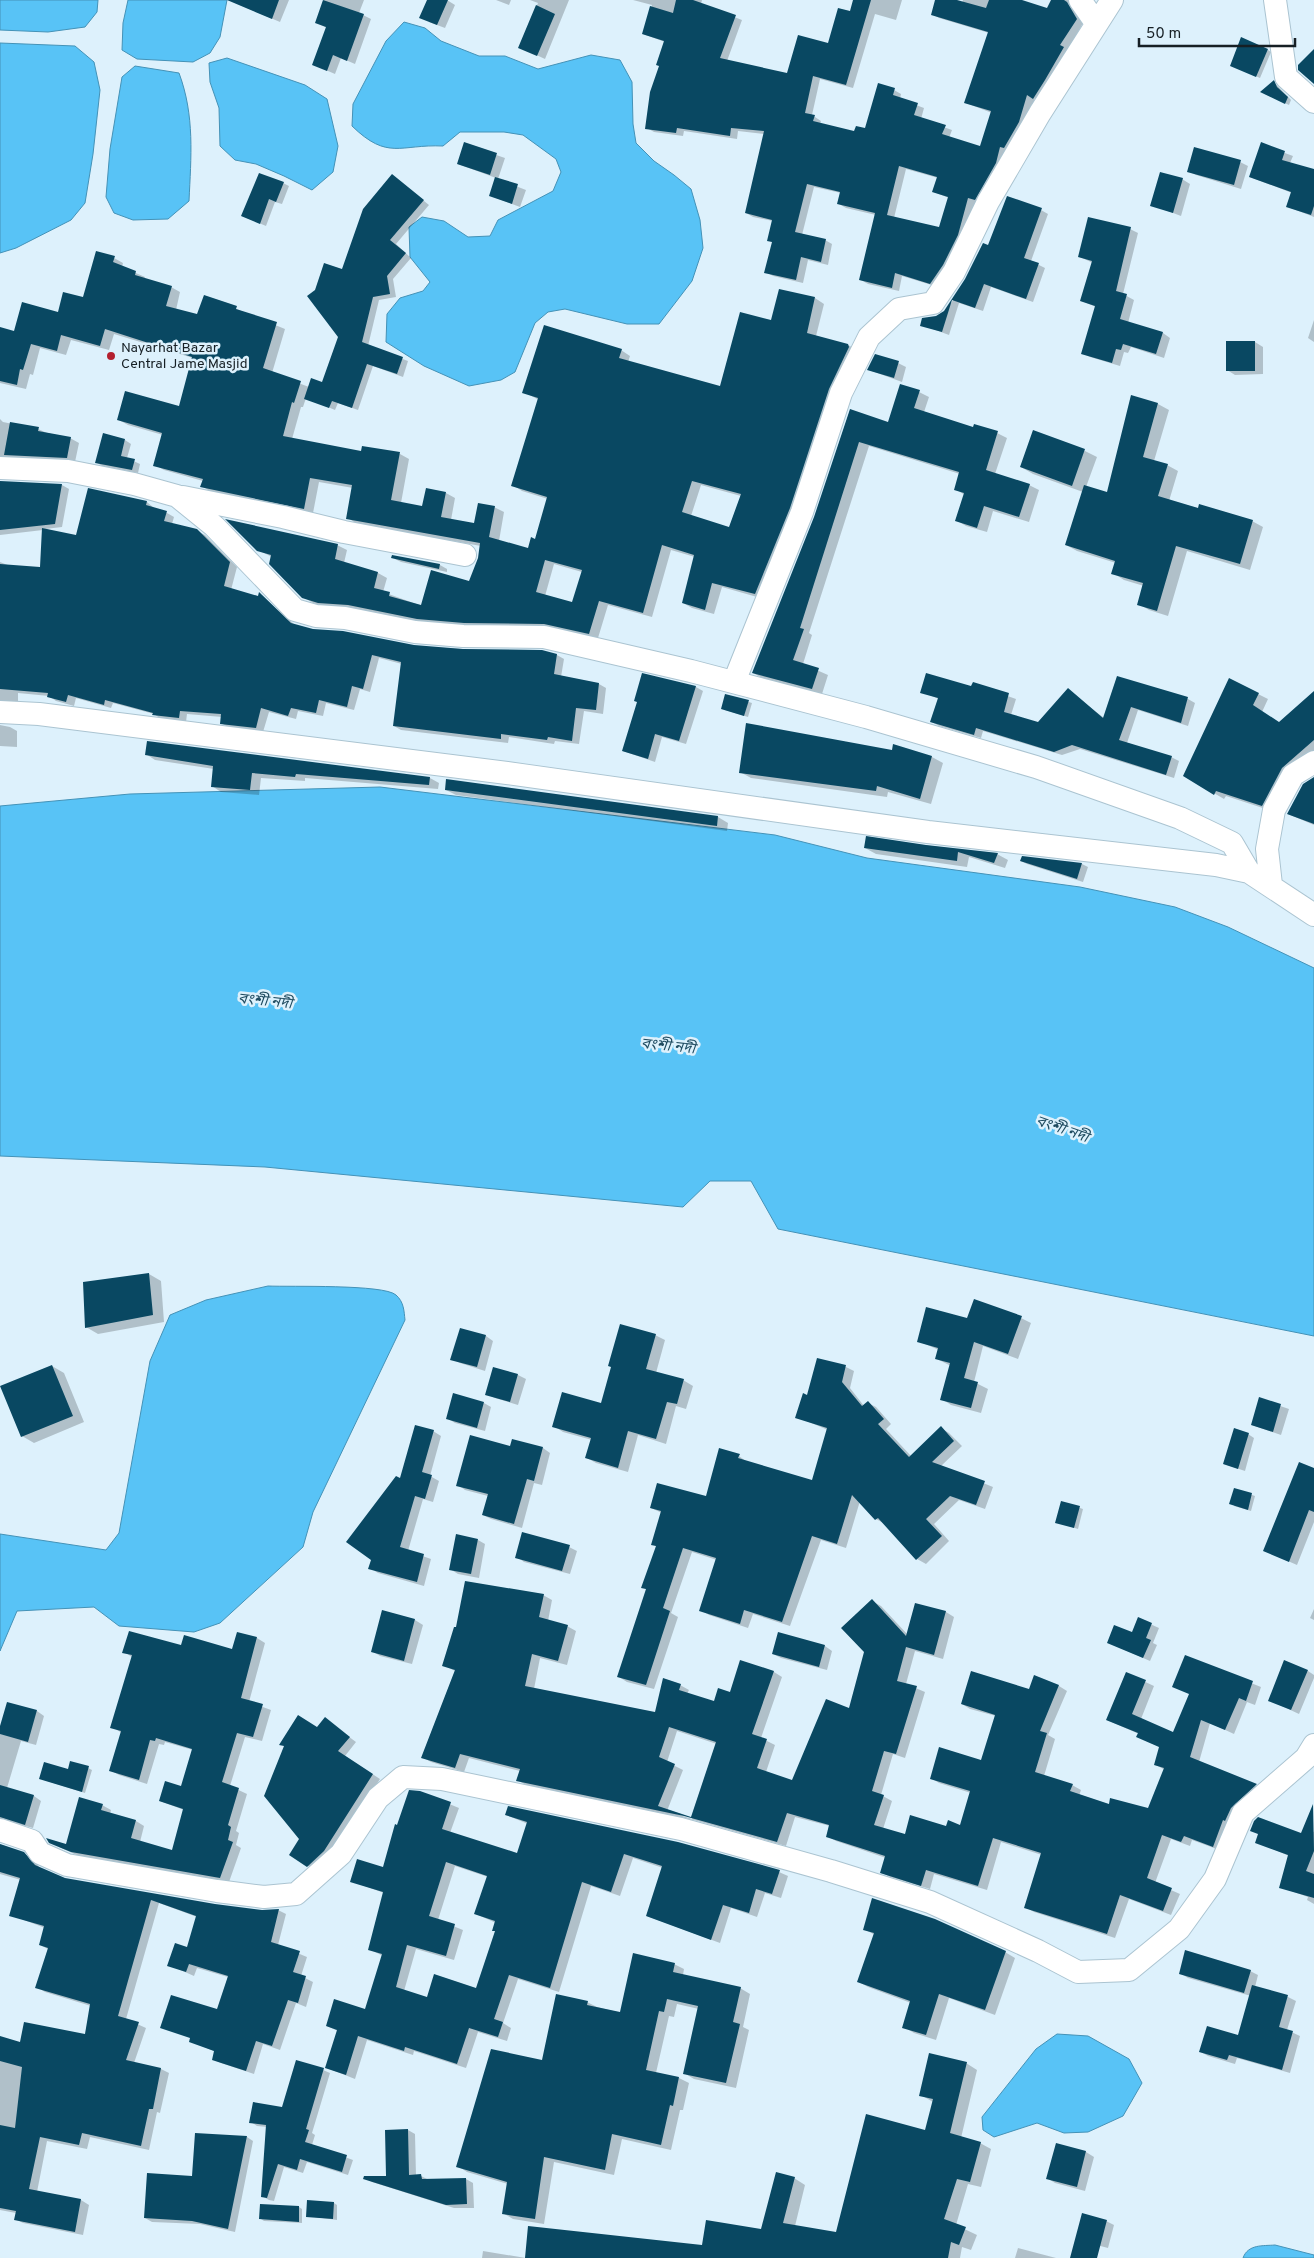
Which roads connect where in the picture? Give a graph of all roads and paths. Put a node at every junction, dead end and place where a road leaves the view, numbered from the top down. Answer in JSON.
{"nodes":[{"id":1,"x":1080,"y":0,"type":"edge"},
{"id":2,"x":1112,"y":0,"type":"edge"},
{"id":3,"x":1275,"y":0,"type":"edge"},
{"id":4,"x":1096,"y":23,"type":"junction"},
{"id":5,"x":1314,"y":102,"type":"edge"},
{"id":6,"x":0,"y":468,"type":"edge"},
{"id":7,"x":177,"y":496,"type":"junction"},
{"id":8,"x":465,"y":555,"type":"dead end"},
{"id":9,"x":734,"y":682,"type":"junction"},
{"id":10,"x":0,"y":712,"type":"edge"},
{"id":11,"x":1314,"y":762,"type":"edge"},
{"id":12,"x":1249,"y":872,"type":"junction"},
{"id":13,"x":1271,"y":886,"type":"junction"},
{"id":14,"x":1314,"y":915,"type":"edge"},
{"id":15,"x":1314,"y":1745,"type":"edge"},
{"id":16,"x":0,"y":1830,"type":"edge"}],
"edges":[{"from":1,"to":4,"type":"street"},
{"from":2,"to":4,"type":"street"},
{"from":3,"to":5,"type":"street"},
{"from":4,"to":9,"type":"street"},
{"from":6,"to":7,"type":"street"},
{"from":7,"to":8,"type":"street"},
{"from":7,"to":9,"type":"street"},
{"from":9,"to":12,"type":"street"},
{"from":10,"to":12,"type":"street"},
{"from":11,"to":13,"type":"street"},
{"from":12,"to":13,"type":"street"},
{"from":13,"to":14,"type":"street"},
{"from":15,"to":16,"type":"street"}]}
